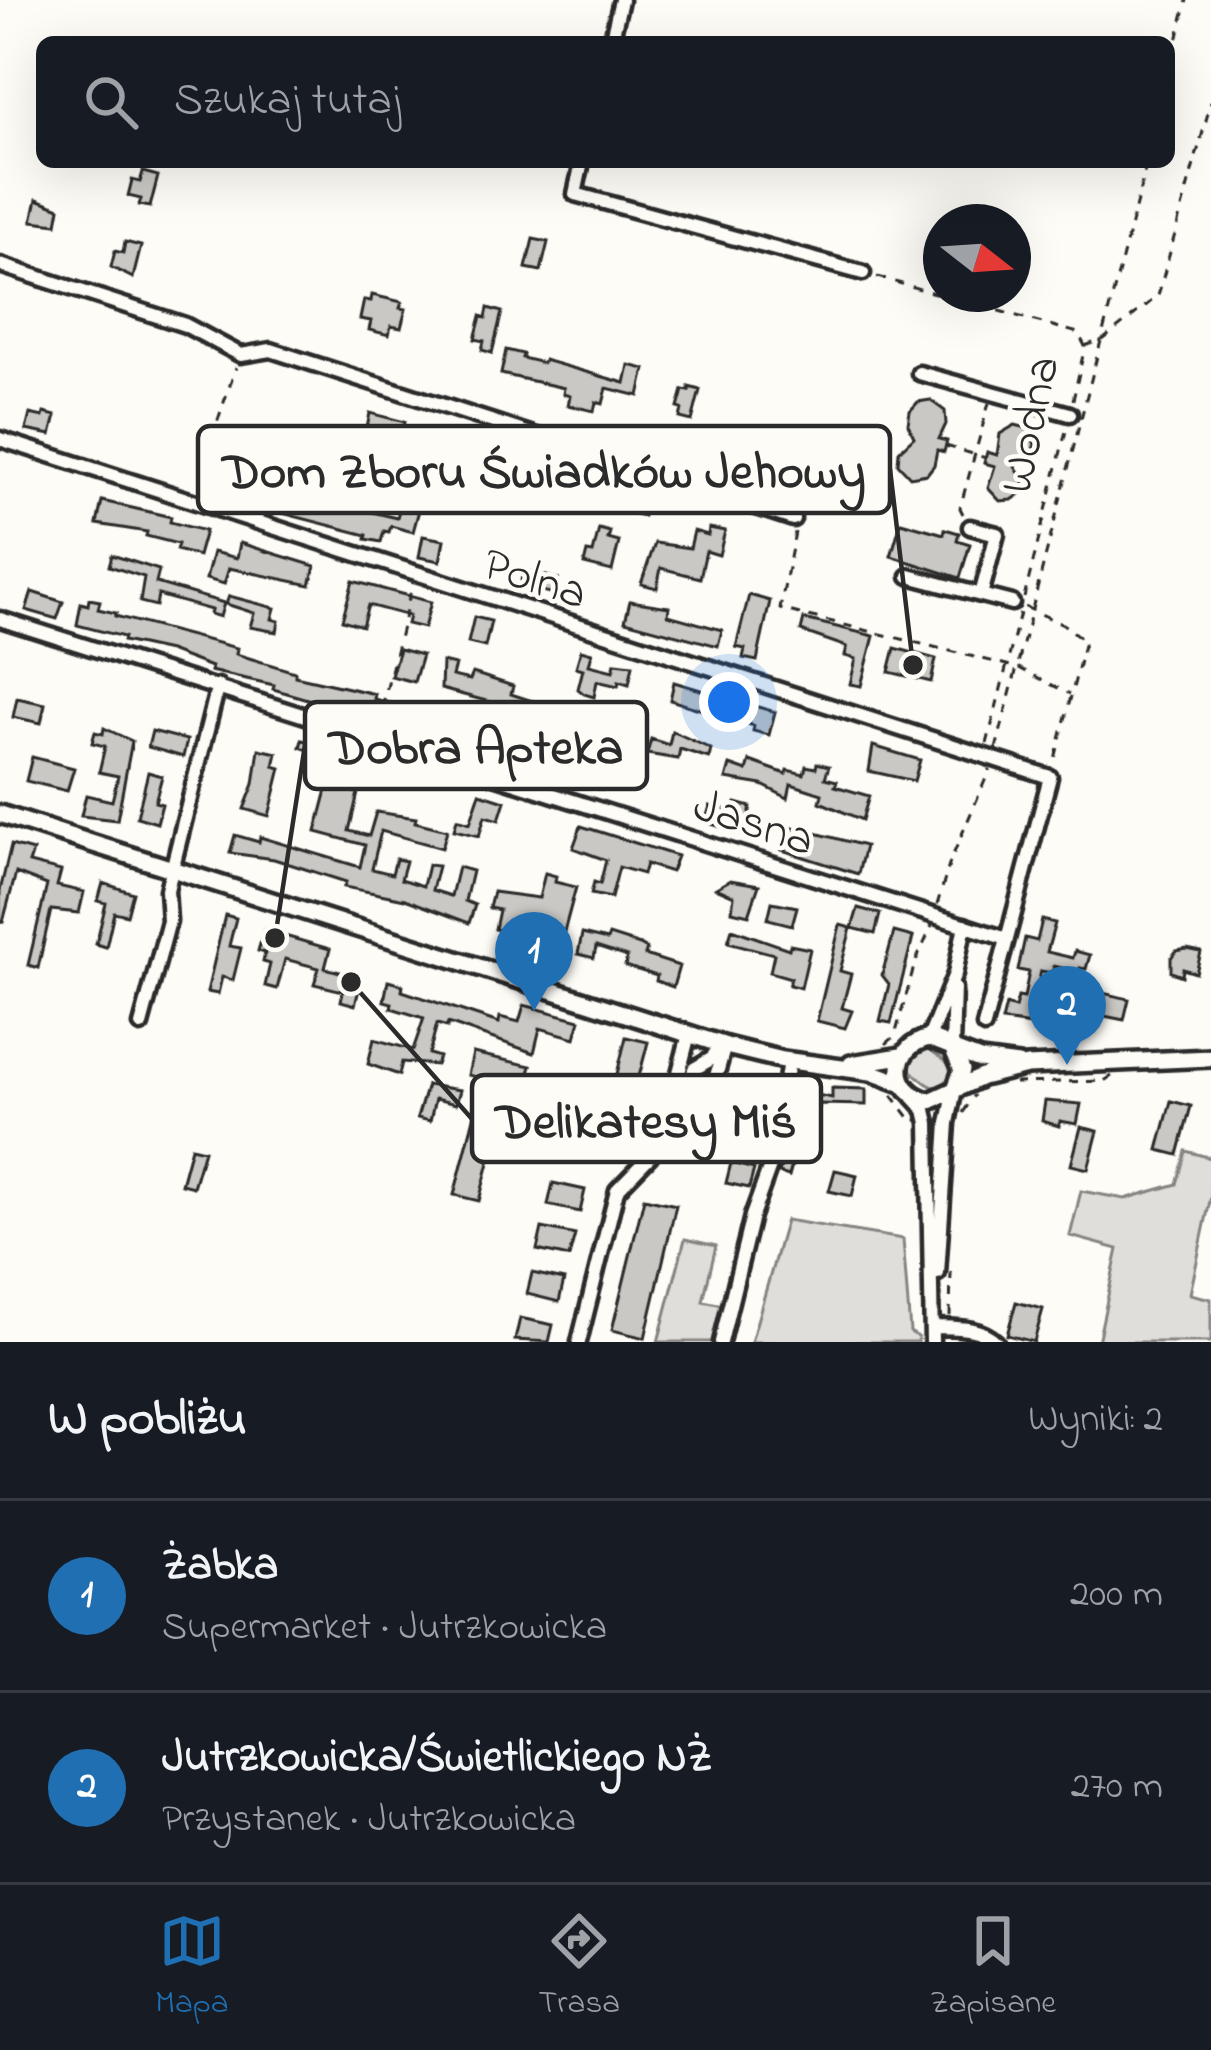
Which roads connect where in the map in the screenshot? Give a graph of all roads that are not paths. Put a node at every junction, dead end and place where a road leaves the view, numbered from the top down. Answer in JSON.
{"nodes":[{"id":1,"x":621,"y":0,"type":"edge"},
{"id":2,"x":612,"y":36,"type":"edge"},
{"id":3,"x":580,"y":168,"type":"edge"},
{"id":4,"x":0,"y":265,"type":"edge"},
{"id":5,"x":863,"y":273,"type":"road end"},
{"id":6,"x":920,"y":373,"type":"dead end"},
{"id":7,"x":1070,"y":414,"type":"road end"},
{"id":8,"x":0,"y":439,"type":"edge"},
{"id":9,"x":793,"y":519,"type":"road end"},
{"id":10,"x":970,"y":527,"type":"road end"},
{"id":11,"x":909,"y":576,"type":"dead end"},
{"id":12,"x":981,"y":595,"type":"junction"},
{"id":13,"x":1017,"y":604,"type":"road end"},
{"id":14,"x":0,"y":619,"type":"edge"},
{"id":15,"x":218,"y":686,"type":"junction"},
{"id":16,"x":0,"y":814,"type":"edge"},
{"id":17,"x":173,"y":870,"type":"junction"},
{"id":18,"x":965,"y":925,"type":"junction"},
{"id":19,"x":1007,"y":939,"type":"junction"},
{"id":20,"x":955,"y":974,"type":"junction"},
{"id":21,"x":141,"y":1025,"type":"dead end"},
{"id":22,"x":984,"y":1026,"type":"dead end"},
{"id":23,"x":689,"y":1034,"type":"junction"},
{"id":24,"x":928,"y":1038,"type":"junction"},
{"id":25,"x":954,"y":1049,"type":"junction"},
{"id":26,"x":901,"y":1056,"type":"junction"},
{"id":27,"x":1211,"y":1058,"type":"edge"},
{"id":28,"x":789,"y":1060,"type":"junction"},
{"id":29,"x":838,"y":1066,"type":"junction"},
{"id":30,"x":1027,"y":1066,"type":"junction"},
{"id":31,"x":899,"y":1089,"type":"junction"},
{"id":32,"x":955,"y":1089,"type":"junction"},
{"id":33,"x":933,"y":1328,"type":"edge"},
{"id":34,"x":579,"y":1342,"type":"edge"},
{"id":35,"x":721,"y":1342,"type":"edge"},
{"id":36,"x":996,"y":1342,"type":"edge"}],
"edges":[{"from":1,"to":2,"type":"street"},
{"from":3,"to":5,"type":"street"},
{"from":4,"to":9,"type":"street"},
{"from":6,"to":7,"type":"street"},
{"from":8,"to":19,"type":"street","name":"Polna"},
{"from":10,"to":12,"type":"street"},
{"from":11,"to":12,"type":"street"},
{"from":12,"to":13,"type":"street"},
{"from":14,"to":15,"type":"street","name":"Jasna"},
{"from":15,"to":17,"type":"street"},
{"from":15,"to":18,"type":"street","name":"Jasna"},
{"from":16,"to":17,"type":"main road"},
{"from":17,"to":21,"type":"street"},
{"from":17,"to":23,"type":"main road"},
{"from":18,"to":19,"type":"street","name":"Jasna"},
{"from":18,"to":20,"type":"street"},
{"from":19,"to":22,"type":"street"},
{"from":20,"to":24,"type":"street"},
{"from":20,"to":25,"type":"street"},
{"from":23,"to":28,"type":"main road"},
{"from":23,"to":34,"type":"street"},
{"from":24,"to":25,"type":"main road"},
{"from":24,"to":26,"type":"main road"},
{"from":25,"to":30,"type":"main road"},
{"from":25,"to":32,"type":"main road"},
{"from":26,"to":29,"type":"main road"},
{"from":26,"to":31,"type":"main road"},
{"from":27,"to":30,"type":"main road"},
{"from":28,"to":29,"type":"main road"},
{"from":28,"to":35,"type":"street"},
{"from":29,"to":31,"type":"main road"},
{"from":30,"to":32,"type":"main road"},
{"from":31,"to":32,"type":"main road"},
{"from":31,"to":33,"type":"street"},
{"from":32,"to":33,"type":"street"},
{"from":33,"to":36,"type":"street"}]}
